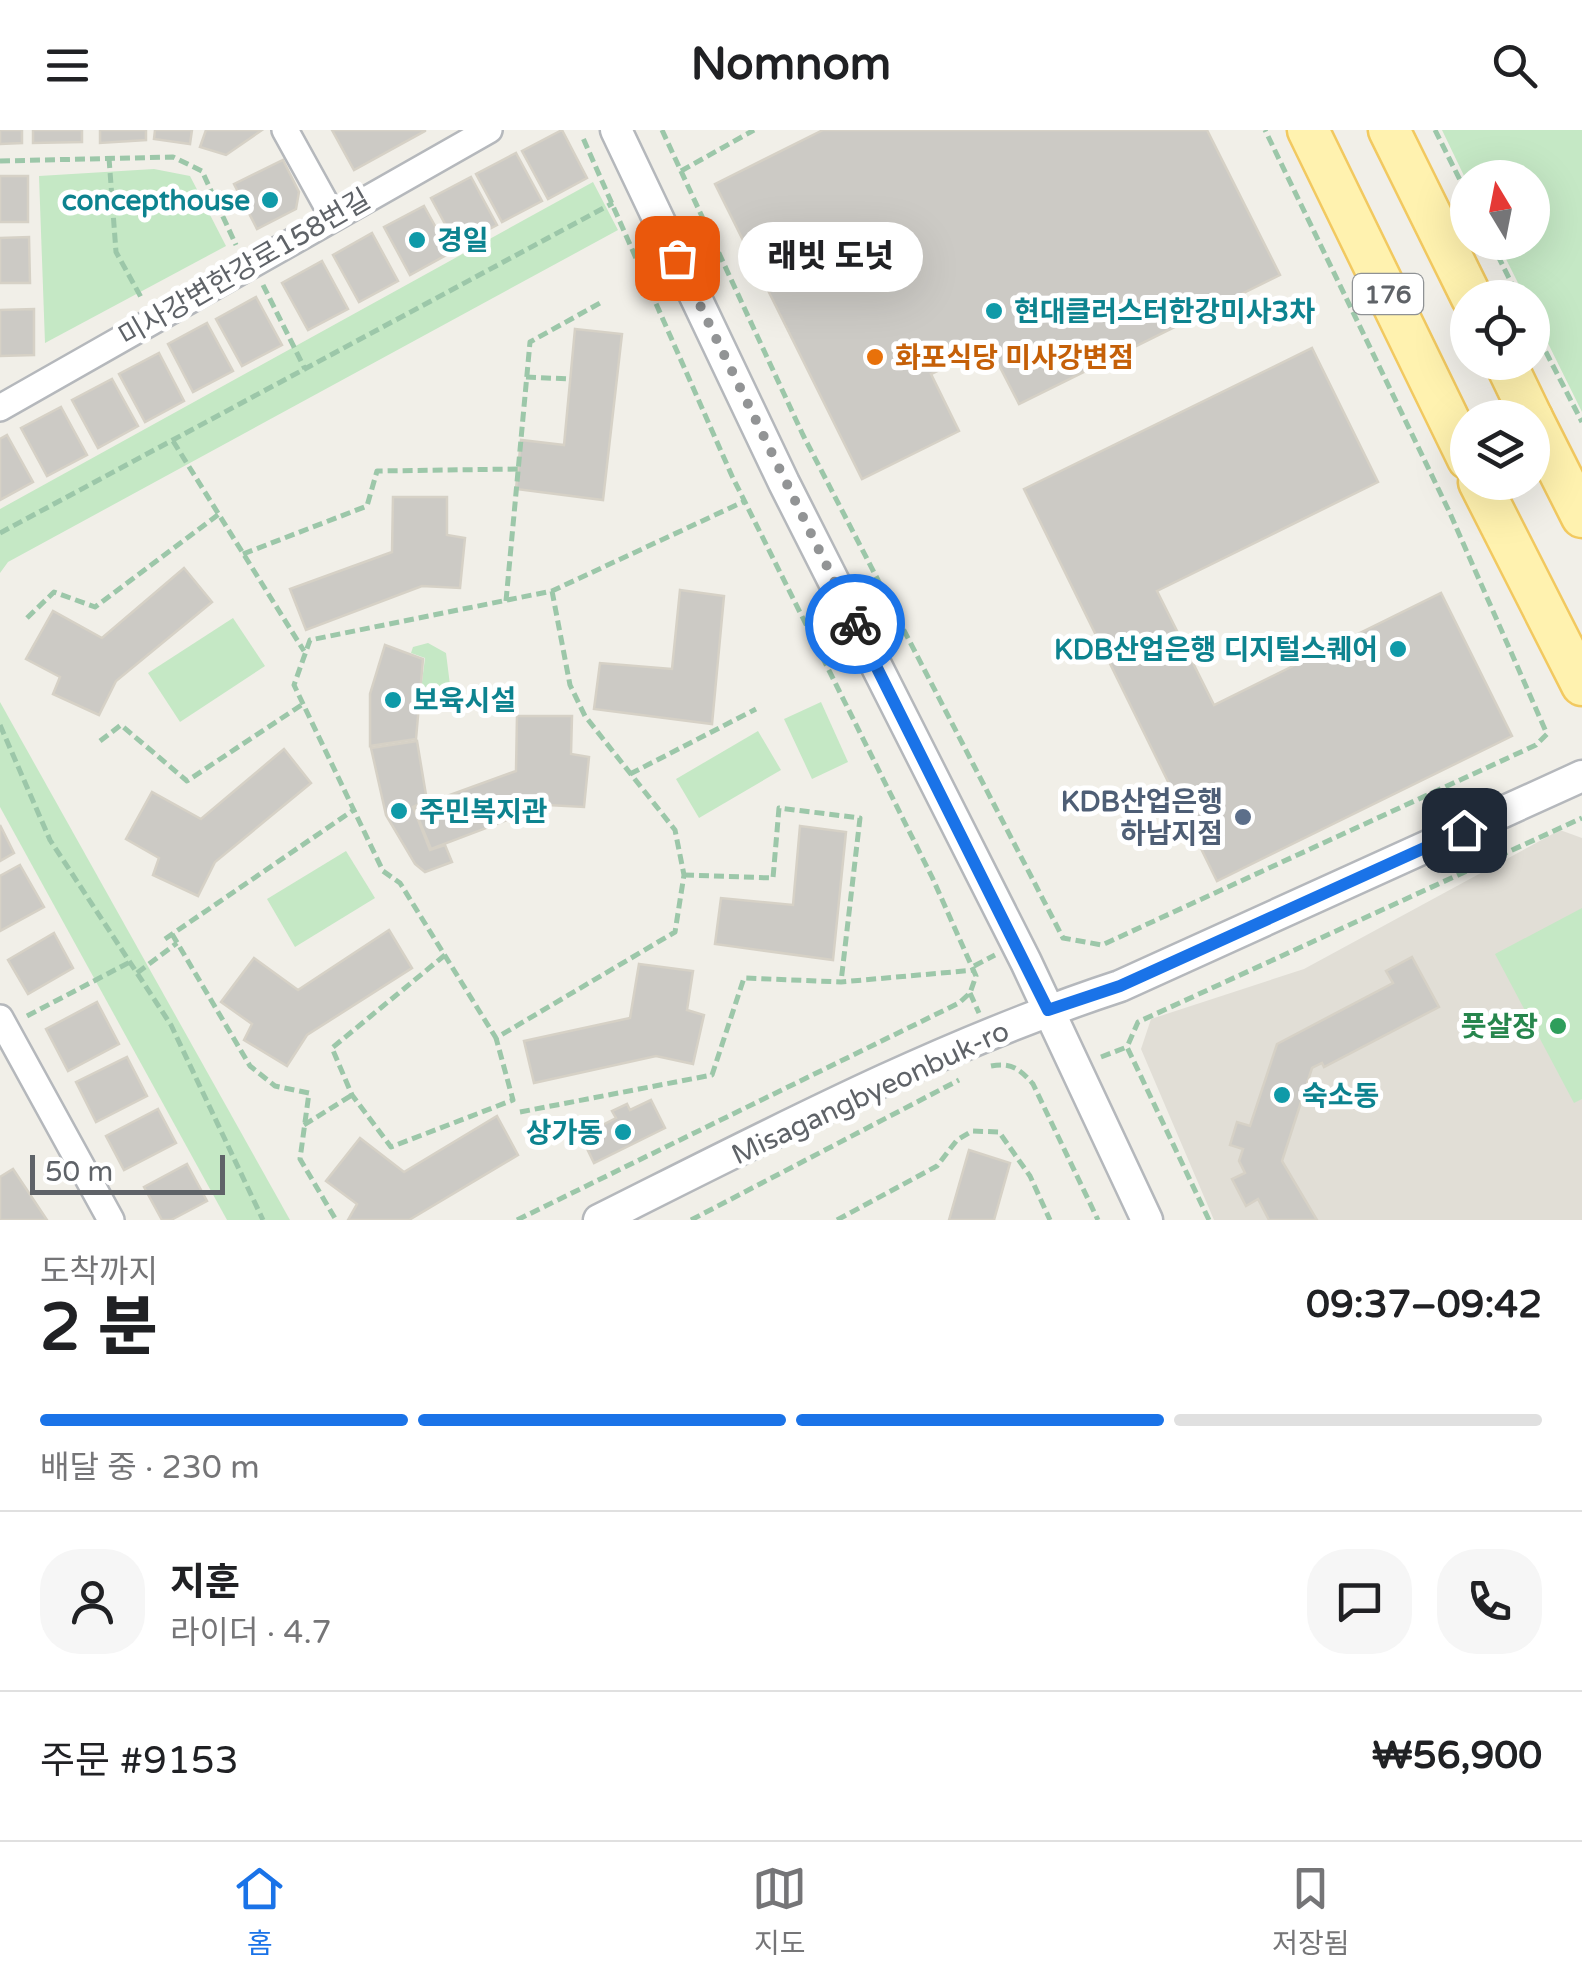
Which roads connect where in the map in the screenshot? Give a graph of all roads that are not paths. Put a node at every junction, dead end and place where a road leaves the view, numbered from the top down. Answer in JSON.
{"nodes":[{"id":1,"x":286,"y":130,"type":"edge"},
{"id":2,"x":490,"y":130,"type":"edge"},
{"id":3,"x":616,"y":130,"type":"edge"},
{"id":4,"x":1308,"y":130,"type":"edge"},
{"id":5,"x":1389,"y":130,"type":"edge"},
{"id":6,"x":332,"y":215,"type":"junction"},
{"id":7,"x":1463,"y":280,"type":"edge"},
{"id":8,"x":0,"y":408,"type":"edge"},
{"id":9,"x":1450,"y":422,"type":"edge"},
{"id":10,"x":1550,"y":454,"type":"edge"},
{"id":11,"x":1488,"y":500,"type":"edge"},
{"id":12,"x":1582,"y":518,"type":"edge"},
{"id":13,"x":1582,"y":684,"type":"edge"},
{"id":14,"x":1582,"y":776,"type":"edge"},
{"id":15,"x":1048,"y":1010,"type":"junction"},
{"id":16,"x":7,"y":1020,"type":"edge"},
{"id":17,"x":111,"y":1220,"type":"edge"},
{"id":18,"x":599,"y":1220,"type":"edge"},
{"id":19,"x":1148,"y":1220,"type":"edge"}],
"edges":[{"from":1,"to":6,"type":"street"},
{"from":2,"to":6,"type":"street","name":"미사강변한강로158번길"},
{"from":3,"to":15,"type":"street"},
{"from":4,"to":9,"type":"main road","number":"176"},
{"from":5,"to":7,"type":"main road","number":"176"},
{"from":6,"to":8,"type":"street","name":"미사강변한강로158번길"},
{"from":10,"to":12,"type":"main road"},
{"from":11,"to":13,"type":"main road"},
{"from":14,"to":15,"type":"street","name":"Misagangbyeonbuk-ro"},
{"from":15,"to":18,"type":"street","name":"Misagangbyeonbuk-ro"},
{"from":15,"to":19,"type":"street"},
{"from":16,"to":17,"type":"street"}]}
